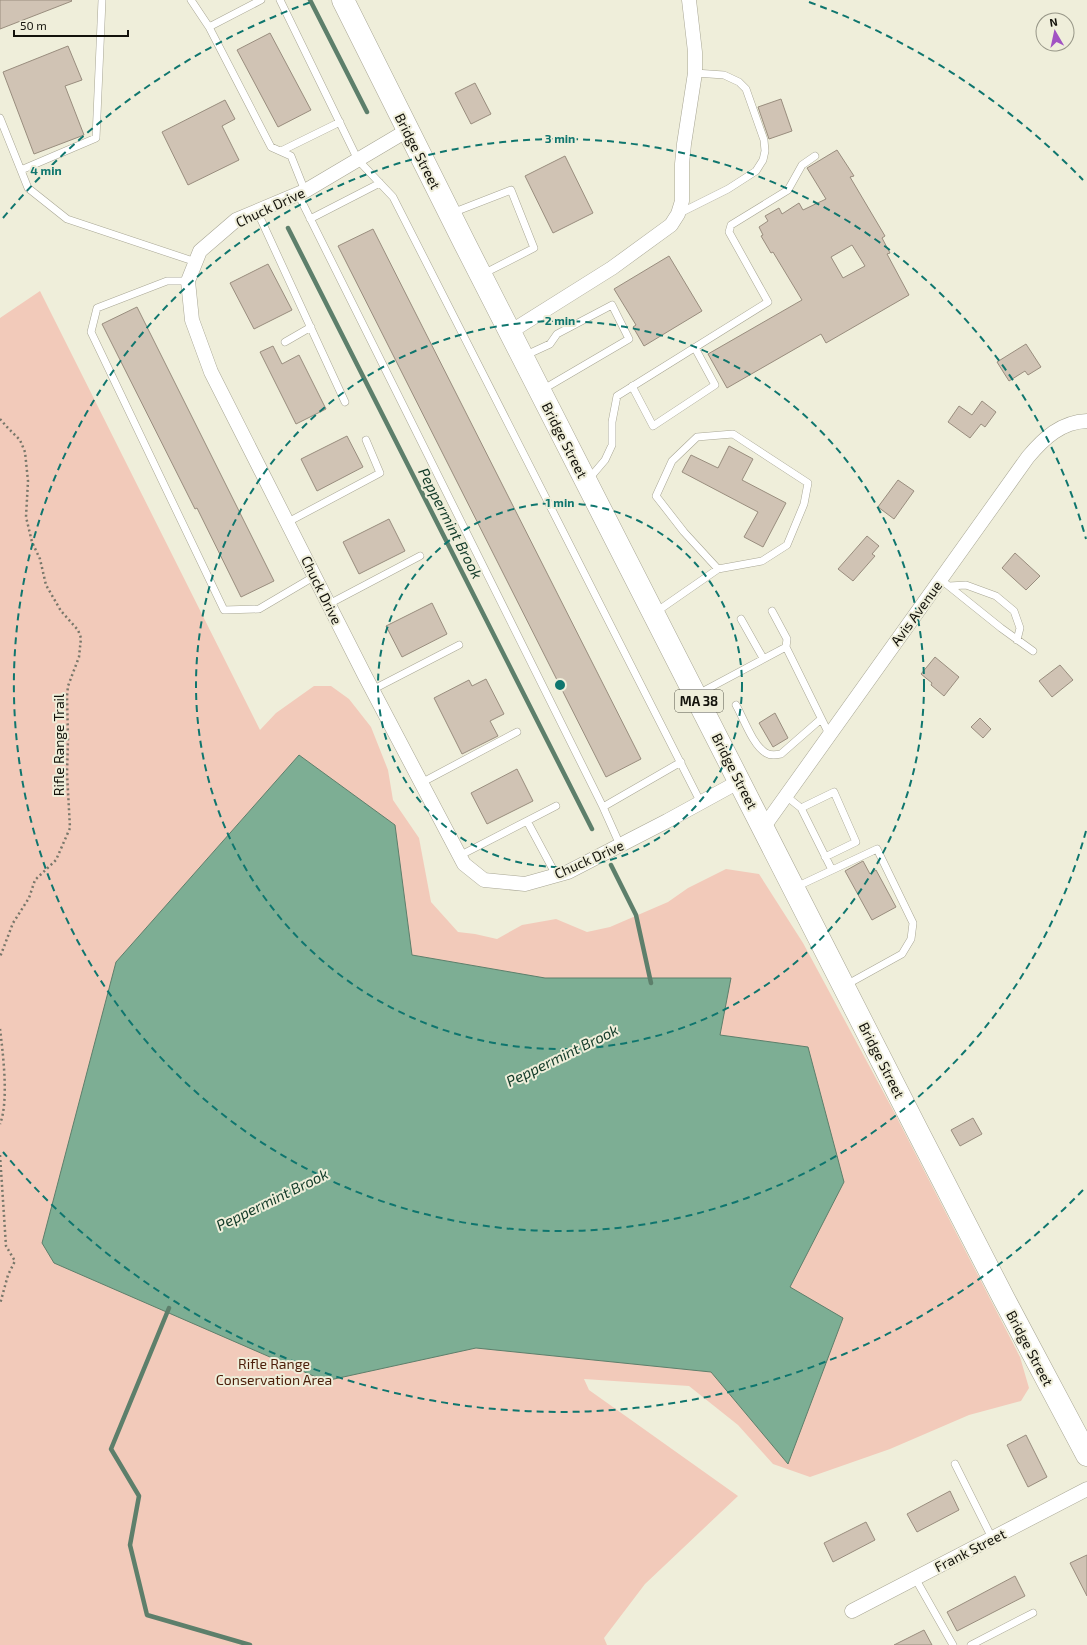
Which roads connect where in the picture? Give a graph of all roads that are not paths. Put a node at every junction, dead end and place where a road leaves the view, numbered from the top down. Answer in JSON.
{"nodes":[{"id":1,"x":102,"y":0,"type":"edge"},
{"id":2,"x":191,"y":0,"type":"edge"},
{"id":3,"x":261,"y":0,"type":"edge"},
{"id":4,"x":280,"y":0,"type":"edge"},
{"id":5,"x":689,"y":0,"type":"edge"},
{"id":6,"x":345,"y":1,"type":"edge"},
{"id":7,"x":209,"y":27,"type":"junction"},
{"id":8,"x":695,"y":73,"type":"junction"},
{"id":9,"x":0,"y":118,"type":"edge"},
{"id":10,"x":340,"y":122,"type":"junction"},
{"id":11,"x":408,"y":130,"type":"junction"},
{"id":12,"x":281,"y":151,"type":"junction"},
{"id":13,"x":815,"y":156,"type":"dead end"},
{"id":14,"x":358,"y":160,"type":"junction"},
{"id":15,"x":21,"y":170,"type":"junction"},
{"id":16,"x":380,"y":183,"type":"junction"},
{"id":17,"x":302,"y":193,"type":"junction"},
{"id":18,"x":257,"y":211,"type":"junction"},
{"id":19,"x":450,"y":213,"type":"junction"},
{"id":20,"x":678,"y":214,"type":"junction"},
{"id":21,"x":310,"y":219,"type":"junction"},
{"id":22,"x":196,"y":262,"type":"junction"},
{"id":23,"x":481,"y":275,"type":"junction"},
{"id":24,"x":188,"y":281,"type":"junction"},
{"id":25,"x":311,"y":327,"type":"junction"},
{"id":26,"x":510,"y":332,"type":"junction"},
{"id":27,"x":285,"y":342,"type":"dead end"},
{"id":28,"x":695,"y":348,"type":"junction"},
{"id":29,"x":522,"y":356,"type":"junction"},
{"id":30,"x":632,"y":386,"type":"junction"},
{"id":31,"x":540,"y":391,"type":"junction"},
{"id":32,"x":345,"y":402,"type":"dead end"},
{"id":33,"x":1087,"y":421,"type":"edge"},
{"id":34,"x":366,"y":440,"type":"dead end"},
{"id":35,"x":587,"y":482,"type":"junction"},
{"id":36,"x":288,"y":522,"type":"junction"},
{"id":37,"x":420,"y":556,"type":"dead end"},
{"id":38,"x":718,"y":569,"type":"junction"},
{"id":39,"x":315,"y":576,"type":"junction"},
{"id":40,"x":945,"y":583,"type":"junction"},
{"id":41,"x":329,"y":604,"type":"junction"},
{"id":42,"x":772,"y":611,"type":"dead end"},
{"id":43,"x":654,"y":614,"type":"junction"},
{"id":44,"x":741,"y":619,"type":"dead end"},
{"id":45,"x":1017,"y":640,"type":"junction"},
{"id":46,"x":459,"y":645,"type":"dead end"},
{"id":47,"x":786,"y":647,"type":"junction"},
{"id":48,"x":1033,"y":651,"type":"dead end"},
{"id":49,"x":763,"y":658,"type":"junction"},
{"id":50,"x":372,"y":690,"type":"junction"},
{"id":51,"x":696,"y":695,"type":"junction"},
{"id":52,"x":736,"y":705,"type":"dead end"},
{"id":53,"x":821,"y":719,"type":"junction"},
{"id":54,"x":517,"y":732,"type":"dead end"},
{"id":55,"x":829,"y":734,"type":"junction"},
{"id":56,"x":681,"y":762,"type":"junction"},
{"id":57,"x":740,"y":782,"type":"junction"},
{"id":58,"x":421,"y":783,"type":"junction"},
{"id":59,"x":786,"y":796,"type":"junction"},
{"id":60,"x":701,"y":803,"type":"junction"},
{"id":61,"x":556,"y":806,"type":"dead end"},
{"id":62,"x":603,"y":807,"type":"junction"},
{"id":63,"x":801,"y":808,"type":"junction"},
{"id":64,"x":528,"y":821,"type":"junction"},
{"id":65,"x":763,"y":828,"type":"junction"},
{"id":66,"x":620,"y":845,"type":"junction"},
{"id":67,"x":459,"y":856,"type":"junction"},
{"id":68,"x":825,"y":857,"type":"junction"},
{"id":69,"x":832,"y":870,"type":"junction"},
{"id":70,"x":556,"y":875,"type":"junction"},
{"id":71,"x":794,"y":888,"type":"junction"},
{"id":72,"x":844,"y":986,"type":"junction"},
{"id":73,"x":1087,"y":1455,"type":"edge"},
{"id":74,"x":955,"y":1464,"type":"dead end"},
{"id":75,"x":1087,"y":1489,"type":"edge"},
{"id":76,"x":992,"y":1538,"type":"junction"},
{"id":77,"x":915,"y":1578,"type":"junction"},
{"id":78,"x":852,"y":1611,"type":"dead end"},
{"id":79,"x":1033,"y":1613,"type":"dead end"},
{"id":80,"x":953,"y":1645,"type":"edge"},
{"id":81,"x":971,"y":1645,"type":"edge"}],
"edges":[{"from":1,"to":15,"type":"lane"},
{"from":2,"to":7,"type":"lane"},
{"from":3,"to":7,"type":"lane"},
{"from":4,"to":10,"type":"lane"},
{"from":5,"to":8,"type":"street"},
{"from":6,"to":11,"type":"main road","name":"Bridge Street","number":"MA 38"},
{"from":7,"to":12,"type":"lane"},
{"from":8,"to":20,"type":"street"},
{"from":8,"to":20,"type":"lane"},
{"from":9,"to":15,"type":"lane"},
{"from":10,"to":12,"type":"lane"},
{"from":10,"to":14,"type":"lane"},
{"from":11,"to":14,"type":"street","name":"Chuck Drive"},
{"from":11,"to":19,"type":"main road","name":"Bridge Street","number":"MA 38"},
{"from":12,"to":17,"type":"lane"},
{"from":13,"to":28,"type":"lane"},
{"from":14,"to":16,"type":"lane"},
{"from":14,"to":17,"type":"street","name":"Chuck Drive"},
{"from":15,"to":22,"type":"lane"},
{"from":16,"to":21,"type":"lane"},
{"from":16,"to":56,"type":"lane"},
{"from":17,"to":18,"type":"street","name":"Chuck Drive"},
{"from":17,"to":21,"type":"lane"},
{"from":18,"to":22,"type":"street","name":"Chuck Drive"},
{"from":18,"to":25,"type":"lane"},
{"from":19,"to":23,"type":"main road","name":"Bridge Street","number":"MA 38"},
{"from":19,"to":23,"type":"lane"},
{"from":20,"to":26,"type":"street"},
{"from":21,"to":62,"type":"lane"},
{"from":22,"to":24,"type":"street","name":"Chuck Drive"},
{"from":23,"to":26,"type":"main road","name":"Bridge Street","number":"MA 38"},
{"from":24,"to":36,"type":"street","name":"Chuck Drive"},
{"from":24,"to":39,"type":"lane"},
{"from":25,"to":27,"type":"lane"},
{"from":25,"to":32,"type":"lane"},
{"from":26,"to":29,"type":"main road","name":"Bridge Street","number":"MA 38"},
{"from":28,"to":30,"type":"lane"},
{"from":28,"to":30,"type":"lane"},
{"from":29,"to":31,"type":"main road","name":"Bridge Street","number":"MA 38"},
{"from":29,"to":31,"type":"lane"},
{"from":30,"to":35,"type":"lane"},
{"from":31,"to":35,"type":"main road","name":"Bridge Street","number":"MA 38"},
{"from":33,"to":40,"type":"street","name":"Avis Avenue"},
{"from":34,"to":36,"type":"lane"},
{"from":35,"to":43,"type":"main road","name":"Bridge Street","number":"MA 38"},
{"from":36,"to":39,"type":"street","name":"Chuck Drive"},
{"from":37,"to":41,"type":"lane"},
{"from":38,"to":38,"type":"lane"},
{"from":38,"to":43,"type":"lane"},
{"from":39,"to":41,"type":"street","name":"Chuck Drive"},
{"from":40,"to":45,"type":"lane"},
{"from":40,"to":45,"type":"lane"},
{"from":40,"to":55,"type":"street","name":"Avis Avenue"},
{"from":41,"to":50,"type":"street","name":"Chuck Drive"},
{"from":42,"to":47,"type":"lane"},
{"from":43,"to":51,"type":"main road","name":"Bridge Street","number":"MA 38"},
{"from":44,"to":49,"type":"lane"},
{"from":45,"to":48,"type":"lane"},
{"from":46,"to":50,"type":"lane"},
{"from":47,"to":49,"type":"lane"},
{"from":47,"to":53,"type":"lane"},
{"from":49,"to":51,"type":"lane"},
{"from":50,"to":58,"type":"street","name":"Chuck Drive"},
{"from":51,"to":57,"type":"main road","name":"Bridge Street","number":"MA 38"},
{"from":52,"to":53,"type":"lane"},
{"from":53,"to":55,"type":"lane"},
{"from":54,"to":58,"type":"lane"},
{"from":55,"to":59,"type":"street","name":"Avis Avenue"},
{"from":56,"to":60,"type":"lane"},
{"from":56,"to":62,"type":"lane"},
{"from":57,"to":60,"type":"street","name":"Chuck Drive"},
{"from":57,"to":65,"type":"main road","name":"Bridge Street","number":"MA 38"},
{"from":58,"to":67,"type":"street","name":"Chuck Drive"},
{"from":59,"to":63,"type":"lane"},
{"from":59,"to":65,"type":"street","name":"Avis Avenue"},
{"from":60,"to":66,"type":"street","name":"Chuck Drive"},
{"from":61,"to":64,"type":"lane"},
{"from":62,"to":66,"type":"lane"},
{"from":63,"to":68,"type":"lane"},
{"from":63,"to":68,"type":"lane"},
{"from":64,"to":67,"type":"lane"},
{"from":64,"to":70,"type":"lane"},
{"from":65,"to":71,"type":"main road","name":"Bridge Street","number":"MA 38"},
{"from":66,"to":70,"type":"street","name":"Chuck Drive"},
{"from":67,"to":70,"type":"street","name":"Chuck Drive"},
{"from":68,"to":69,"type":"lane"},
{"from":69,"to":71,"type":"lane"},
{"from":69,"to":72,"type":"lane"},
{"from":71,"to":72,"type":"main road","name":"Bridge Street","number":"MA 38"},
{"from":72,"to":73,"type":"main road","name":"Bridge Street","number":"MA 38"},
{"from":74,"to":76,"type":"lane"},
{"from":75,"to":76,"type":"street","name":"Frank Street"},
{"from":76,"to":77,"type":"street","name":"Frank Street"},
{"from":77,"to":78,"type":"street","name":"Frank Street"},
{"from":77,"to":80,"type":"lane"},
{"from":79,"to":81,"type":"lane"}]}
